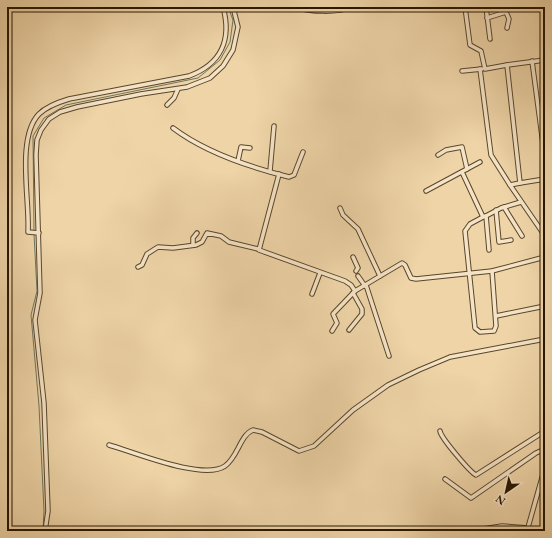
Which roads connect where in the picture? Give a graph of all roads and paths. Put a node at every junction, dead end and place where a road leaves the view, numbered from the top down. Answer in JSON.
{"nodes":[{"id":1,"x":223,"y":7,"type":"edge"},
{"id":2,"x":233,"y":7,"type":"edge"},
{"id":3,"x":294,"y":7,"type":"edge"},
{"id":4,"x":352,"y":7,"type":"edge"},
{"id":5,"x":465,"y":7,"type":"edge"},
{"id":6,"x":486,"y":7,"type":"edge"},
{"id":7,"x":487,"y":18,"type":"junction"},
{"id":8,"x":508,"y":28,"type":"dead end"},
{"id":9,"x":490,"y":40,"type":"dead end"},
{"id":10,"x":545,"y":60,"type":"edge"},
{"id":11,"x":532,"y":61,"type":"junction"},
{"id":12,"x":507,"y":65,"type":"junction"},
{"id":13,"x":480,"y":69,"type":"junction"},
{"id":14,"x":485,"y":69,"type":"junction"},
{"id":15,"x":462,"y":72,"type":"dead end"},
{"id":16,"x":178,"y":89,"type":"junction"},
{"id":17,"x":167,"y":105,"type":"dead end"},
{"id":18,"x":274,"y":126,"type":"dead end"},
{"id":19,"x":173,"y":128,"type":"dead end"},
{"id":20,"x":250,"y":148,"type":"dead end"},
{"id":21,"x":303,"y":152,"type":"dead end"},
{"id":22,"x":438,"y":155,"type":"dead end"},
{"id":23,"x":238,"y":160,"type":"junction"},
{"id":24,"x":545,"y":160,"type":"edge"},
{"id":25,"x":480,"y":162,"type":"dead end"},
{"id":26,"x":467,"y":169,"type":"junction"},
{"id":27,"x":270,"y":171,"type":"junction"},
{"id":28,"x":462,"y":172,"type":"junction"},
{"id":29,"x":279,"y":174,"type":"junction"},
{"id":30,"x":545,"y":179,"type":"edge"},
{"id":31,"x":520,"y":183,"type":"junction"},
{"id":32,"x":510,"y":185,"type":"junction"},
{"id":33,"x":426,"y":191,"type":"dead end"},
{"id":34,"x":521,"y":202,"type":"junction"},
{"id":35,"x":504,"y":207,"type":"junction"},
{"id":36,"x":340,"y":208,"type":"dead end"},
{"id":37,"x":496,"y":210,"type":"junction"},
{"id":38,"x":484,"y":216,"type":"junction"},
{"id":39,"x":38,"y":233,"type":"junction"},
{"id":40,"x":197,"y":233,"type":"dead end"},
{"id":41,"x":522,"y":236,"type":"dead end"},
{"id":42,"x":545,"y":236,"type":"edge"},
{"id":43,"x":511,"y":240,"type":"dead end"},
{"id":44,"x":193,"y":244,"type":"junction"},
{"id":45,"x":258,"y":249,"type":"junction"},
{"id":46,"x":489,"y":250,"type":"dead end"},
{"id":47,"x":353,"y":257,"type":"dead end"},
{"id":48,"x":545,"y":257,"type":"edge"},
{"id":49,"x":138,"y":267,"type":"dead end"},
{"id":50,"x":356,"y":270,"type":"dead end"},
{"id":51,"x":492,"y":271,"type":"junction"},
{"id":52,"x":320,"y":273,"type":"junction"},
{"id":53,"x":469,"y":274,"type":"junction"},
{"id":54,"x":358,"y":276,"type":"dead end"},
{"id":55,"x":380,"y":276,"type":"junction"},
{"id":56,"x":365,"y":285,"type":"junction"},
{"id":57,"x":354,"y":292,"type":"junction"},
{"id":58,"x":312,"y":294,"type":"dead end"},
{"id":59,"x":545,"y":306,"type":"edge"},
{"id":60,"x":496,"y":316,"type":"junction"},
{"id":61,"x":349,"y":330,"type":"dead end"},
{"id":62,"x":332,"y":331,"type":"dead end"},
{"id":63,"x":545,"y":339,"type":"edge"},
{"id":64,"x":389,"y":356,"type":"dead end"},
{"id":65,"x":545,"y":431,"type":"edge"},
{"id":66,"x":440,"y":432,"type":"dead end"},
{"id":67,"x":109,"y":445,"type":"dead end"},
{"id":68,"x":545,"y":449,"type":"edge"},
{"id":69,"x":545,"y":467,"type":"edge"},
{"id":70,"x":445,"y":479,"type":"dead end"},
{"id":71,"x":528,"y":530,"type":"edge"},
{"id":72,"x":45,"y":531,"type":"edge"},
{"id":73,"x":470,"y":531,"type":"edge"}],
"edges":[{"from":1,"to":39,"type":"street"},
{"from":2,"to":16,"type":"street"},
{"from":3,"to":4,"type":"street"},
{"from":5,"to":14,"type":"street"},
{"from":6,"to":7,"type":"street"},
{"from":7,"to":8,"type":"street"},
{"from":7,"to":9,"type":"street"},
{"from":10,"to":11,"type":"street"},
{"from":11,"to":12,"type":"street"},
{"from":11,"to":24,"type":"street"},
{"from":12,"to":14,"type":"street"},
{"from":12,"to":31,"type":"street"},
{"from":13,"to":14,"type":"street"},
{"from":13,"to":15,"type":"street"},
{"from":13,"to":32,"type":"street"},
{"from":16,"to":17,"type":"street"},
{"from":16,"to":39,"type":"street"},
{"from":18,"to":27,"type":"street"},
{"from":19,"to":23,"type":"street"},
{"from":20,"to":23,"type":"street"},
{"from":21,"to":29,"type":"street"},
{"from":22,"to":26,"type":"street"},
{"from":23,"to":27,"type":"street"},
{"from":25,"to":26,"type":"street"},
{"from":26,"to":28,"type":"street"},
{"from":27,"to":29,"type":"street"},
{"from":28,"to":33,"type":"street"},
{"from":28,"to":38,"type":"street"},
{"from":29,"to":45,"type":"street"},
{"from":30,"to":31,"type":"street"},
{"from":31,"to":32,"type":"street"},
{"from":32,"to":34,"type":"street"},
{"from":34,"to":35,"type":"street"},
{"from":34,"to":42,"type":"street"},
{"from":35,"to":37,"type":"street"},
{"from":35,"to":41,"type":"street"},
{"from":36,"to":55,"type":"street"},
{"from":37,"to":38,"type":"street"},
{"from":37,"to":43,"type":"street"},
{"from":38,"to":46,"type":"street"},
{"from":38,"to":53,"type":"street"},
{"from":39,"to":72,"type":"street"},
{"from":40,"to":44,"type":"street"},
{"from":44,"to":45,"type":"street"},
{"from":44,"to":49,"type":"street"},
{"from":45,"to":52,"type":"street"},
{"from":47,"to":50,"type":"street"},
{"from":48,"to":51,"type":"street"},
{"from":51,"to":53,"type":"street"},
{"from":51,"to":60,"type":"street"},
{"from":52,"to":57,"type":"street"},
{"from":52,"to":58,"type":"street"},
{"from":53,"to":55,"type":"street"},
{"from":53,"to":60,"type":"street"},
{"from":54,"to":56,"type":"street"},
{"from":55,"to":56,"type":"street"},
{"from":56,"to":57,"type":"street"},
{"from":56,"to":64,"type":"street"},
{"from":57,"to":61,"type":"street"},
{"from":57,"to":62,"type":"street"},
{"from":59,"to":60,"type":"street"},
{"from":63,"to":67,"type":"street"},
{"from":65,"to":66,"type":"street"},
{"from":68,"to":70,"type":"street"},
{"from":69,"to":71,"type":"street"},
{"from":71,"to":73,"type":"street"}]}
